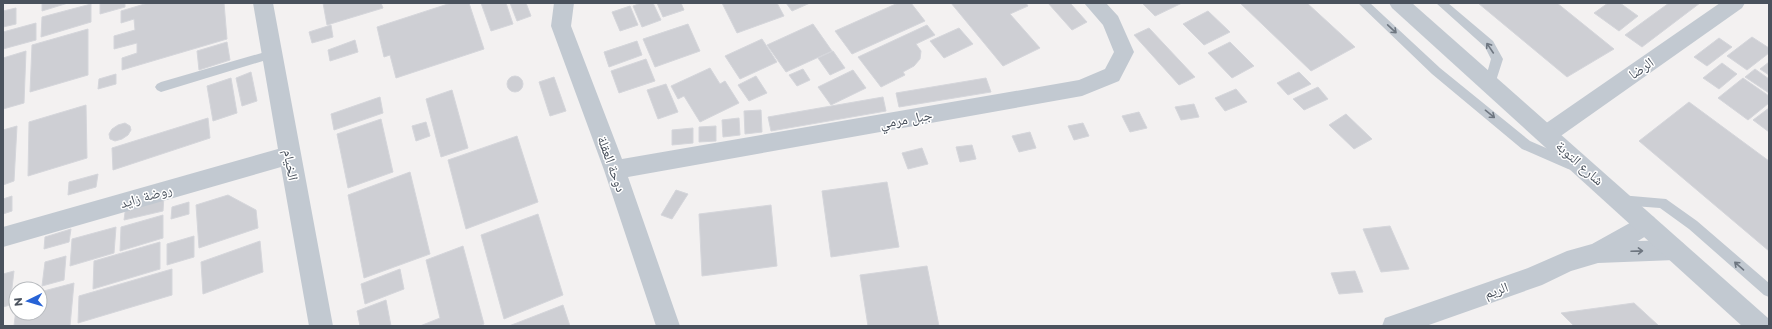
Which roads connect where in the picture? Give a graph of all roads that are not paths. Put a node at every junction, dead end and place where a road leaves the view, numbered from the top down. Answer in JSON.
{"nodes":[{"id":1,"x":263,"y":3,"type":"edge"},
{"id":2,"x":564,"y":3,"type":"edge"},
{"id":3,"x":1094,"y":3,"type":"edge"},
{"id":4,"x":1363,"y":3,"type":"edge"},
{"id":5,"x":1399,"y":3,"type":"edge"},
{"id":6,"x":1441,"y":3,"type":"edge"},
{"id":7,"x":1736,"y":3,"type":"edge"},
{"id":8,"x":272,"y":54,"type":"junction"},
{"id":9,"x":1490,"y":84,"type":"junction"},
{"id":10,"x":161,"y":87,"type":"dead end"},
{"id":11,"x":1547,"y":134,"type":"junction"},
{"id":12,"x":290,"y":155,"type":"junction"},
{"id":13,"x":615,"y":170,"type":"junction"},
{"id":14,"x":1592,"y":174,"type":"junction"},
{"id":15,"x":1620,"y":200,"type":"junction"},
{"id":16,"x":1646,"y":224,"type":"junction"},
{"id":17,"x":3,"y":237,"type":"edge"},
{"id":18,"x":1675,"y":250,"type":"junction"},
{"id":19,"x":1598,"y":253,"type":"junction"},
{"id":20,"x":1769,"y":291,"type":"edge"},
{"id":21,"x":321,"y":326,"type":"edge"},
{"id":22,"x":668,"y":326,"type":"edge"},
{"id":23,"x":1394,"y":326,"type":"edge"},
{"id":24,"x":1759,"y":326,"type":"edge"}],
"edges":[{"from":1,"to":8,"type":"street","name":"الخيام"},
{"from":2,"to":13,"type":"street","name":"دوحة العقلة"},
{"from":3,"to":13,"type":"street","name":"جبل مرمي"},
{"from":4,"to":14,"type":"lane","one_way":true},
{"from":5,"to":9,"type":"street","name":"شارع التوبة"},
{"from":9,"to":6,"type":"lane","one_way":true},
{"from":7,"to":11,"type":"street","name":"الرضا"},
{"from":8,"to":10,"type":"lane"},
{"from":8,"to":12,"type":"street","name":"الخيام"},
{"from":9,"to":11,"type":"street","name":"شارع التوبة"},
{"from":11,"to":14,"type":"street","name":"شارع التوبة"},
{"from":12,"to":17,"type":"street","name":"روضة زايد"},
{"from":12,"to":21,"type":"street","name":"الخيام"},
{"from":13,"to":22,"type":"street","name":"دوحة العقلة"},
{"from":14,"to":15,"type":"street","name":"شارع التوبة"},
{"from":15,"to":16,"type":"street","name":"شارع التوبة"},
{"from":20,"to":15,"type":"lane","one_way":true},
{"from":16,"to":18,"type":"street","name":"شارع التوبة"},
{"from":16,"to":19,"type":"street","name":"الريم"},
{"from":19,"to":18,"type":"street","name":"الريم","one_way":true},
{"from":18,"to":24,"type":"street","name":"شارع التوبة"},
{"from":19,"to":23,"type":"street","name":"الريم"}]}
